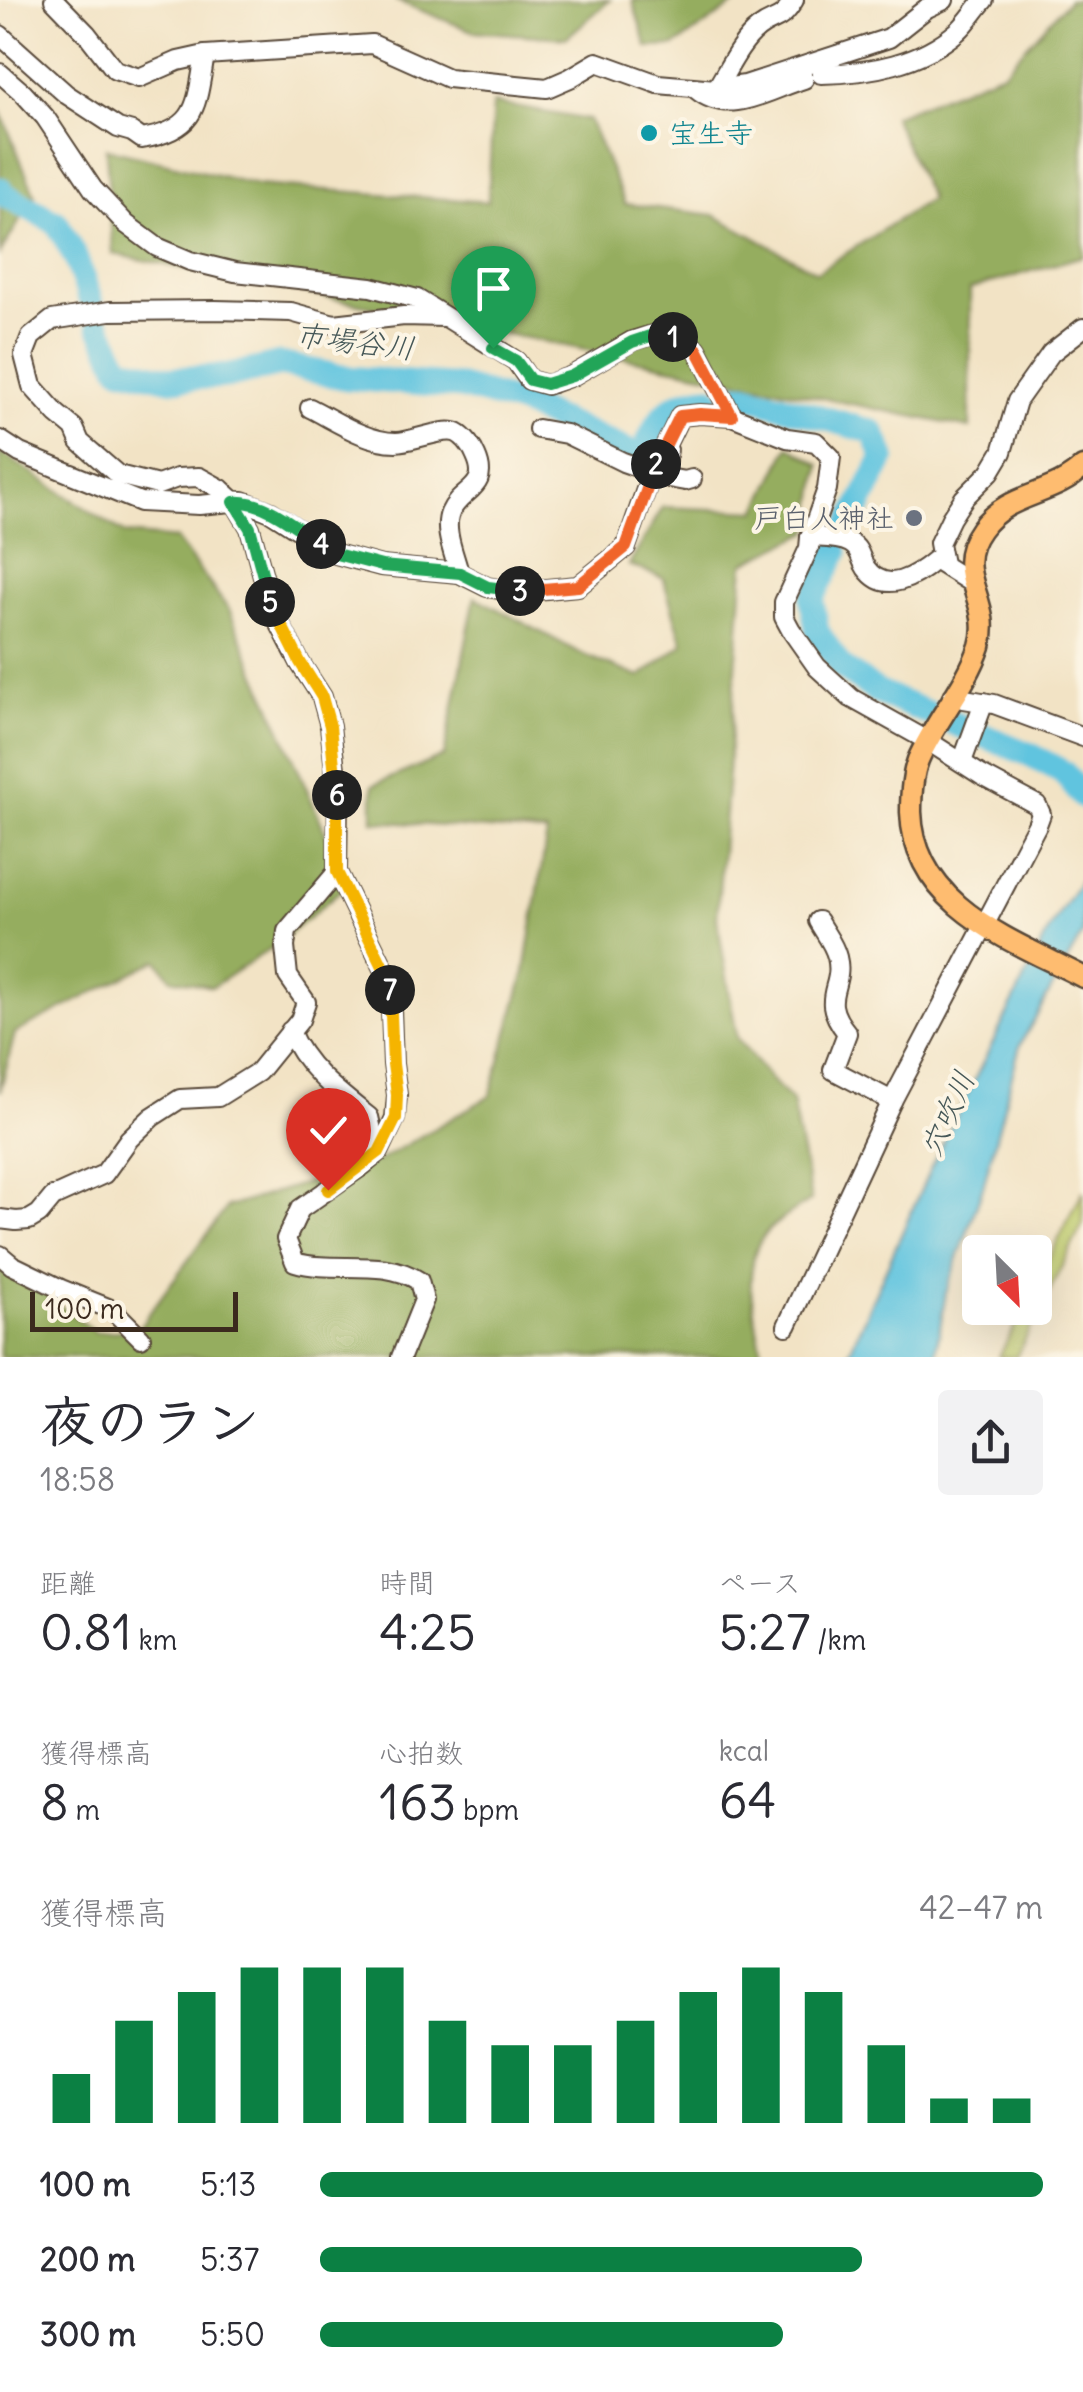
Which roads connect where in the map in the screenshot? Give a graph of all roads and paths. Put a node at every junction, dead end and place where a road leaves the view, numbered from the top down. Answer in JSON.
{"nodes":[{"id":1,"x":54,"y":0,"type":"edge"},
{"id":2,"x":794,"y":0,"type":"edge"},
{"id":3,"x":944,"y":0,"type":"edge"},
{"id":4,"x":984,"y":0,"type":"edge"},
{"id":5,"x":898,"y":31,"type":"junction"},
{"id":6,"x":0,"y":34,"type":"edge"},
{"id":7,"x":205,"y":55,"type":"junction"},
{"id":8,"x":0,"y":73,"type":"edge"},
{"id":9,"x":821,"y":74,"type":"junction"},
{"id":10,"x":694,"y":87,"type":"junction"},
{"id":11,"x":716,"y":89,"type":"junction"},
{"id":12,"x":444,"y":317,"type":"junction"},
{"id":13,"x":1083,"y":328,"type":"edge"},
{"id":14,"x":1038,"y":341,"type":"dead end"},
{"id":15,"x":1030,"y":380,"type":"junction"},
{"id":16,"x":310,"y":408,"type":"dead end"},
{"id":17,"x":732,"y":416,"type":"junction"},
{"id":18,"x":538,"y":429,"type":"dead end"},
{"id":19,"x":672,"y":430,"type":"junction"},
{"id":20,"x":0,"y":440,"type":"edge"},
{"id":21,"x":660,"y":457,"type":"junction"},
{"id":22,"x":1083,"y":467,"type":"edge"},
{"id":23,"x":692,"y":479,"type":"dead end"},
{"id":24,"x":234,"y":502,"type":"junction"},
{"id":25,"x":810,"y":537,"type":"junction"},
{"id":26,"x":943,"y":564,"type":"junction"},
{"id":27,"x":460,"y":573,"type":"junction"},
{"id":28,"x":972,"y":584,"type":"junction"},
{"id":29,"x":950,"y":701,"type":"junction"},
{"id":30,"x":982,"y":708,"type":"junction"},
{"id":31,"x":930,"y":736,"type":"junction"},
{"id":32,"x":1083,"y":737,"type":"edge"},
{"id":33,"x":964,"y":757,"type":"junction"},
{"id":34,"x":337,"y":872,"type":"junction"},
{"id":35,"x":818,"y":921,"type":"dead end"},
{"id":36,"x":992,"y":930,"type":"junction"},
{"id":37,"x":1083,"y":976,"type":"edge"},
{"id":38,"x":290,"y":1031,"type":"junction"},
{"id":39,"x":892,"y":1101,"type":"junction"},
{"id":40,"x":370,"y":1160,"type":"junction"},
{"id":41,"x":0,"y":1219,"type":"edge"},
{"id":42,"x":0,"y":1255,"type":"edge"},
{"id":43,"x":788,"y":1326,"type":"dead end"},
{"id":44,"x":141,"y":1338,"type":"dead end"},
{"id":45,"x":402,"y":1357,"type":"edge"}],
"edges":[{"from":1,"to":7,"type":"street"},
{"from":2,"to":11,"type":"street"},
{"from":3,"to":5,"type":"street"},
{"from":4,"to":9,"type":"street"},
{"from":5,"to":9,"type":"street"},
{"from":5,"to":11,"type":"street"},
{"from":6,"to":7,"type":"street"},
{"from":7,"to":10,"type":"street"},
{"from":8,"to":12,"type":"street"},
{"from":9,"to":10,"type":"street"},
{"from":10,"to":11,"type":"street"},
{"from":12,"to":17,"type":"street"},
{"from":12,"to":24,"type":"street"},
{"from":13,"to":15,"type":"street"},
{"from":14,"to":15,"type":"street"},
{"from":15,"to":26,"type":"street"},
{"from":16,"to":27,"type":"street"},
{"from":17,"to":19,"type":"street"},
{"from":17,"to":25,"type":"street"},
{"from":18,"to":21,"type":"street"},
{"from":19,"to":21,"type":"street"},
{"from":19,"to":23,"type":"street"},
{"from":20,"to":24,"type":"street"},
{"from":21,"to":27,"type":"street"},
{"from":22,"to":28,"type":"main road"},
{"from":24,"to":27,"type":"street"},
{"from":24,"to":34,"type":"street"},
{"from":25,"to":26,"type":"street"},
{"from":25,"to":31,"type":"street"},
{"from":26,"to":28,"type":"street"},
{"from":28,"to":29,"type":"main road"},
{"from":29,"to":30,"type":"street"},
{"from":29,"to":31,"type":"main road"},
{"from":30,"to":32,"type":"street"},
{"from":30,"to":33,"type":"street"},
{"from":31,"to":33,"type":"street"},
{"from":31,"to":36,"type":"main road"},
{"from":33,"to":36,"type":"street"},
{"from":34,"to":38,"type":"street"},
{"from":34,"to":40,"type":"street"},
{"from":35,"to":39,"type":"street"},
{"from":36,"to":37,"type":"main road"},
{"from":36,"to":39,"type":"street"},
{"from":38,"to":40,"type":"street"},
{"from":38,"to":41,"type":"street"},
{"from":39,"to":43,"type":"street"},
{"from":40,"to":45,"type":"street"},
{"from":42,"to":44,"type":"street"}]}
